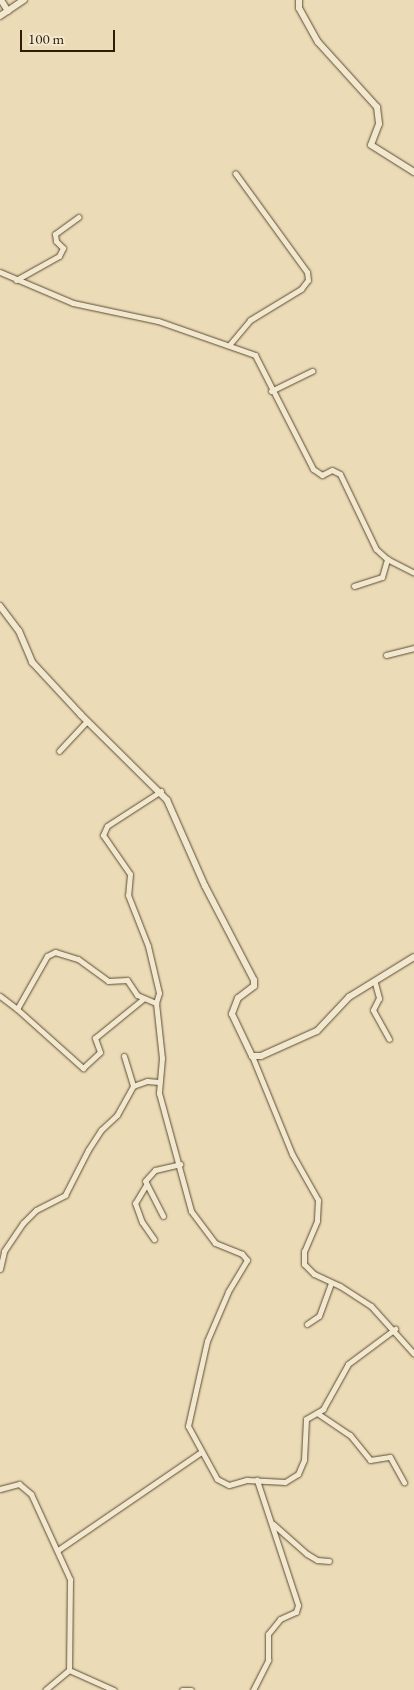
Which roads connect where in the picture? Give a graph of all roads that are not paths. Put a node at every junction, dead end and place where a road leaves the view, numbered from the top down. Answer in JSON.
{"nodes":[{"id":1,"x":1,"y":0,"type":"edge"},
{"id":2,"x":24,"y":0,"type":"edge"},
{"id":3,"x":299,"y":0,"type":"edge"},
{"id":4,"x":8,"y":11,"type":"junction"},
{"id":5,"x":0,"y":16,"type":"edge"},
{"id":6,"x":414,"y":172,"type":"edge"},
{"id":7,"x":235,"y":173,"type":"dead end"},
{"id":8,"x":78,"y":217,"type":"dead end"},
{"id":9,"x":0,"y":272,"type":"edge"},
{"id":10,"x":16,"y":280,"type":"junction"},
{"id":11,"x":230,"y":344,"type":"junction"},
{"id":12,"x":312,"y":371,"type":"dead end"},
{"id":13,"x":271,"y":391,"type":"junction"},
{"id":14,"x":387,"y":559,"type":"junction"},
{"id":15,"x":414,"y":573,"type":"edge"},
{"id":16,"x":354,"y":586,"type":"dead end"},
{"id":17,"x":0,"y":606,"type":"edge"},
{"id":18,"x":414,"y":648,"type":"edge"},
{"id":19,"x":386,"y":655,"type":"dead end"},
{"id":20,"x":88,"y":721,"type":"junction"},
{"id":21,"x":59,"y":751,"type":"dead end"},
{"id":22,"x":161,"y":792,"type":"junction"},
{"id":23,"x":414,"y":958,"type":"edge"},
{"id":24,"x":375,"y":982,"type":"junction"},
{"id":25,"x":0,"y":996,"type":"edge"},
{"id":26,"x":143,"y":1000,"type":"junction"},
{"id":27,"x":156,"y":1003,"type":"junction"},
{"id":28,"x":17,"y":1009,"type":"junction"},
{"id":29,"x":390,"y":1039,"type":"dead end"},
{"id":30,"x":124,"y":1056,"type":"dead end"},
{"id":31,"x":252,"y":1056,"type":"junction"},
{"id":32,"x":159,"y":1082,"type":"junction"},
{"id":33,"x":134,"y":1086,"type":"junction"},
{"id":34,"x":180,"y":1164,"type":"junction"},
{"id":35,"x":146,"y":1185,"type":"junction"},
{"id":36,"x":163,"y":1216,"type":"dead end"},
{"id":37,"x":154,"y":1239,"type":"dead end"},
{"id":38,"x":0,"y":1269,"type":"edge"},
{"id":39,"x":332,"y":1282,"type":"junction"},
{"id":40,"x":307,"y":1324,"type":"dead end"},
{"id":41,"x":395,"y":1329,"type":"junction"},
{"id":42,"x":414,"y":1354,"type":"edge"},
{"id":43,"x":317,"y":1413,"type":"junction"},
{"id":44,"x":201,"y":1452,"type":"junction"},
{"id":45,"x":256,"y":1480,"type":"junction"},
{"id":46,"x":404,"y":1482,"type":"dead end"},
{"id":47,"x":0,"y":1489,"type":"edge"},
{"id":48,"x":273,"y":1524,"type":"junction"},
{"id":49,"x":58,"y":1550,"type":"junction"},
{"id":50,"x":329,"y":1561,"type":"dead end"},
{"id":51,"x":69,"y":1670,"type":"junction"},
{"id":52,"x":45,"y":1690,"type":"edge"},
{"id":53,"x":114,"y":1690,"type":"edge"},
{"id":54,"x":182,"y":1690,"type":"edge"},
{"id":55,"x":191,"y":1690,"type":"edge"},
{"id":56,"x":252,"y":1690,"type":"edge"}],
"edges":[{"from":1,"to":4,"type":"street"},
{"from":2,"to":4,"type":"street"},
{"from":3,"to":6,"type":"street"},
{"from":4,"to":5,"type":"street"},
{"from":7,"to":11,"type":"street"},
{"from":8,"to":10,"type":"street"},
{"from":9,"to":10,"type":"street"},
{"from":10,"to":11,"type":"street"},
{"from":11,"to":13,"type":"street"},
{"from":12,"to":13,"type":"street"},
{"from":13,"to":14,"type":"street"},
{"from":14,"to":15,"type":"street"},
{"from":14,"to":16,"type":"street"},
{"from":17,"to":20,"type":"street"},
{"from":18,"to":19,"type":"street"},
{"from":20,"to":21,"type":"street"},
{"from":20,"to":22,"type":"street"},
{"from":22,"to":27,"type":"street"},
{"from":22,"to":31,"type":"street"},
{"from":23,"to":24,"type":"street"},
{"from":24,"to":29,"type":"street"},
{"from":24,"to":31,"type":"street"},
{"from":25,"to":28,"type":"street"},
{"from":26,"to":27,"type":"street"},
{"from":26,"to":28,"type":"street"},
{"from":26,"to":28,"type":"street"},
{"from":27,"to":32,"type":"street"},
{"from":30,"to":33,"type":"street"},
{"from":31,"to":39,"type":"street"},
{"from":32,"to":33,"type":"street"},
{"from":32,"to":34,"type":"street"},
{"from":33,"to":38,"type":"street"},
{"from":34,"to":35,"type":"street"},
{"from":34,"to":44,"type":"street"},
{"from":35,"to":36,"type":"street"},
{"from":35,"to":37,"type":"street"},
{"from":39,"to":40,"type":"street"},
{"from":39,"to":41,"type":"street"},
{"from":41,"to":42,"type":"street"},
{"from":41,"to":43,"type":"street"},
{"from":43,"to":45,"type":"street"},
{"from":43,"to":46,"type":"street"},
{"from":44,"to":45,"type":"street"},
{"from":44,"to":49,"type":"street"},
{"from":45,"to":48,"type":"street"},
{"from":47,"to":49,"type":"street"},
{"from":48,"to":50,"type":"street"},
{"from":48,"to":56,"type":"street"},
{"from":49,"to":51,"type":"street"},
{"from":51,"to":52,"type":"street"},
{"from":51,"to":53,"type":"street"},
{"from":54,"to":55,"type":"street"}]}
